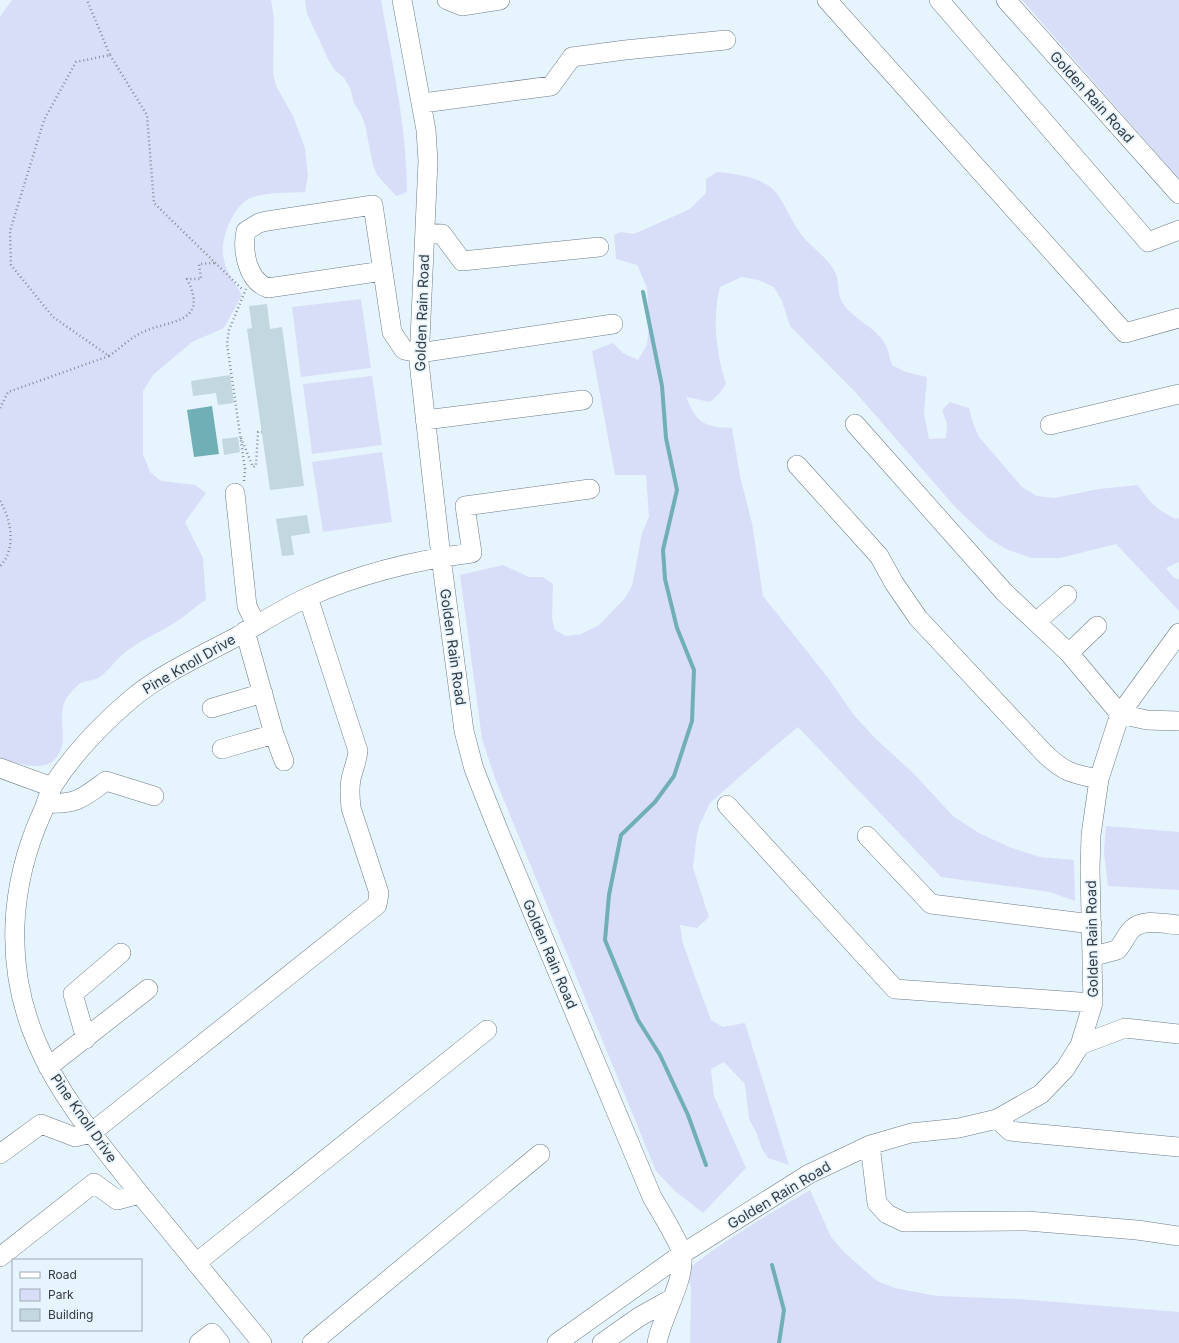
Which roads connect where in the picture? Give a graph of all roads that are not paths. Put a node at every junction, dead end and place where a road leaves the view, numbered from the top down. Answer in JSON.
{"nodes":[{"id":1,"x":402,"y":0,"type":"edge"},
{"id":2,"x":447,"y":0,"type":"edge"},
{"id":3,"x":500,"y":0,"type":"edge"},
{"id":4,"x":827,"y":0,"type":"edge"},
{"id":5,"x":939,"y":0,"type":"edge"},
{"id":6,"x":1006,"y":0,"type":"edge"},
{"id":7,"x":726,"y":40,"type":"dead end"},
{"id":8,"x":423,"y":104,"type":"junction"},
{"id":9,"x":1179,"y":194,"type":"edge"},
{"id":10,"x":1179,"y":230,"type":"edge"},
{"id":11,"x":425,"y":233,"type":"junction"},
{"id":12,"x":599,"y":247,"type":"dead end"},
{"id":13,"x":383,"y":271,"type":"junction"},
{"id":14,"x":1179,"y":318,"type":"edge"},
{"id":15,"x":613,"y":324,"type":"dead end"},
{"id":16,"x":419,"y":353,"type":"junction"},
{"id":17,"x":1179,"y":394,"type":"edge"},
{"id":18,"x":583,"y":400,"type":"dead end"},
{"id":19,"x":425,"y":420,"type":"junction"},
{"id":20,"x":855,"y":424,"type":"dead end"},
{"id":21,"x":1050,"y":425,"type":"dead end"},
{"id":22,"x":797,"y":465,"type":"dead end"},
{"id":23,"x":590,"y":489,"type":"dead end"},
{"id":24,"x":235,"y":493,"type":"road end"},
{"id":25,"x":440,"y":557,"type":"junction"},
{"id":26,"x":1067,"y":595,"type":"dead end"},
{"id":27,"x":308,"y":597,"type":"junction"},
{"id":28,"x":1036,"y":622,"type":"junction"},
{"id":29,"x":1097,"y":626,"type":"dead end"},
{"id":30,"x":251,"y":628,"type":"junction"},
{"id":31,"x":1179,"y":633,"type":"edge"},
{"id":32,"x":1069,"y":653,"type":"junction"},
{"id":33,"x":263,"y":693,"type":"junction"},
{"id":34,"x":212,"y":708,"type":"dead end"},
{"id":35,"x":1120,"y":714,"type":"junction"},
{"id":36,"x":1179,"y":721,"type":"edge"},
{"id":37,"x":274,"y":734,"type":"junction"},
{"id":38,"x":222,"y":749,"type":"dead end"},
{"id":39,"x":284,"y":761,"type":"dead end"},
{"id":40,"x":0,"y":768,"type":"edge"},
{"id":41,"x":1099,"y":779,"type":"junction"},
{"id":42,"x":49,"y":795,"type":"junction"},
{"id":43,"x":154,"y":796,"type":"dead end"},
{"id":44,"x":727,"y":805,"type":"dead end"},
{"id":45,"x":867,"y":836,"type":"dead end"},
{"id":46,"x":1092,"y":924,"type":"junction"},
{"id":47,"x":1179,"y":925,"type":"edge"},
{"id":48,"x":120,"y":953,"type":"dead end"},
{"id":49,"x":1094,"y":956,"type":"junction"},
{"id":50,"x":148,"y":989,"type":"dead end"},
{"id":51,"x":1094,"y":1003,"type":"junction"},
{"id":52,"x":487,"y":1030,"type":"dead end"},
{"id":53,"x":1179,"y":1034,"type":"edge"},
{"id":54,"x":86,"y":1039,"type":"junction"},
{"id":55,"x":1080,"y":1045,"type":"junction"},
{"id":56,"x":48,"y":1068,"type":"junction"},
{"id":57,"x":997,"y":1119,"type":"junction"},
{"id":58,"x":91,"y":1133,"type":"junction"},
{"id":59,"x":870,"y":1145,"type":"junction"},
{"id":60,"x":1179,"y":1147,"type":"edge"},
{"id":61,"x":0,"y":1154,"type":"edge"},
{"id":62,"x":540,"y":1154,"type":"dead end"},
{"id":63,"x":140,"y":1194,"type":"junction"},
{"id":64,"x":1179,"y":1236,"type":"edge"},
{"id":65,"x":682,"y":1254,"type":"junction"},
{"id":66,"x":0,"y":1257,"type":"edge"},
{"id":67,"x":196,"y":1263,"type":"junction"},
{"id":68,"x":671,"y":1299,"type":"junction"},
{"id":69,"x":199,"y":1343,"type":"edge"},
{"id":70,"x":220,"y":1343,"type":"edge"},
{"id":71,"x":262,"y":1343,"type":"edge"},
{"id":72,"x":312,"y":1343,"type":"edge"},
{"id":73,"x":558,"y":1343,"type":"edge"},
{"id":74,"x":602,"y":1343,"type":"edge"},
{"id":75,"x":657,"y":1343,"type":"edge"}],
"edges":[{"from":1,"to":8,"type":"street","name":"Golden Rain Road"},
{"from":2,"to":3,"type":"street"},
{"from":4,"to":14,"type":"street"},
{"from":5,"to":10,"type":"street"},
{"from":6,"to":9,"type":"street","name":"Golden Rain Road"},
{"from":7,"to":8,"type":"street"},
{"from":8,"to":11,"type":"street","name":"Golden Rain Road"},
{"from":11,"to":12,"type":"street"},
{"from":11,"to":16,"type":"street","name":"Golden Rain Road"},
{"from":13,"to":13,"type":"street"},
{"from":13,"to":16,"type":"street"},
{"from":15,"to":16,"type":"street"},
{"from":16,"to":19,"type":"street","name":"Golden Rain Road"},
{"from":17,"to":21,"type":"street"},
{"from":18,"to":19,"type":"street"},
{"from":19,"to":25,"type":"street","name":"Golden Rain Road"},
{"from":20,"to":28,"type":"street"},
{"from":22,"to":41,"type":"street"},
{"from":23,"to":25,"type":"street","name":"Pine Knoll Drive"},
{"from":24,"to":30,"type":"street"},
{"from":25,"to":27,"type":"street","name":"Pine Knoll Drive"},
{"from":25,"to":65,"type":"street","name":"Golden Rain Road"},
{"from":26,"to":28,"type":"street"},
{"from":27,"to":30,"type":"street","name":"Pine Knoll Drive"},
{"from":27,"to":58,"type":"street"},
{"from":28,"to":32,"type":"street"},
{"from":29,"to":32,"type":"street"},
{"from":30,"to":33,"type":"street"},
{"from":30,"to":42,"type":"street","name":"Pine Knoll Drive"},
{"from":31,"to":35,"type":"street","name":"Golden Rain Road"},
{"from":32,"to":35,"type":"street"},
{"from":33,"to":34,"type":"street"},
{"from":33,"to":37,"type":"street"},
{"from":35,"to":36,"type":"street"},
{"from":35,"to":41,"type":"street","name":"Golden Rain Road"},
{"from":37,"to":38,"type":"street"},
{"from":37,"to":39,"type":"street"},
{"from":40,"to":42,"type":"street"},
{"from":41,"to":46,"type":"street","name":"Golden Rain Road"},
{"from":42,"to":43,"type":"street"},
{"from":42,"to":56,"type":"street","name":"Pine Knoll Drive"},
{"from":44,"to":51,"type":"street"},
{"from":45,"to":46,"type":"street"},
{"from":46,"to":49,"type":"street","name":"Golden Rain Road"},
{"from":47,"to":49,"type":"street"},
{"from":48,"to":54,"type":"street"},
{"from":49,"to":51,"type":"street","name":"Golden Rain Road"},
{"from":50,"to":54,"type":"street"},
{"from":51,"to":55,"type":"street","name":"Golden Rain Road"},
{"from":52,"to":67,"type":"street"},
{"from":53,"to":55,"type":"street"},
{"from":54,"to":56,"type":"street"},
{"from":55,"to":57,"type":"street","name":"Golden Rain Road"},
{"from":56,"to":58,"type":"street","name":"Pine Knoll Drive"},
{"from":57,"to":59,"type":"street","name":"Golden Rain Road"},
{"from":57,"to":60,"type":"street"},
{"from":58,"to":61,"type":"street"},
{"from":58,"to":63,"type":"street","name":"Pine Knoll Drive"},
{"from":59,"to":64,"type":"street"},
{"from":59,"to":65,"type":"street","name":"Golden Rain Road"},
{"from":62,"to":72,"type":"street"},
{"from":63,"to":66,"type":"street"},
{"from":63,"to":67,"type":"street","name":"Pine Knoll Drive"},
{"from":65,"to":68,"type":"street"},
{"from":65,"to":73,"type":"street","name":"Golden Rain Road"},
{"from":67,"to":71,"type":"street","name":"Pine Knoll Drive"},
{"from":68,"to":74,"type":"street"},
{"from":68,"to":75,"type":"street"},
{"from":69,"to":70,"type":"street"}]}
